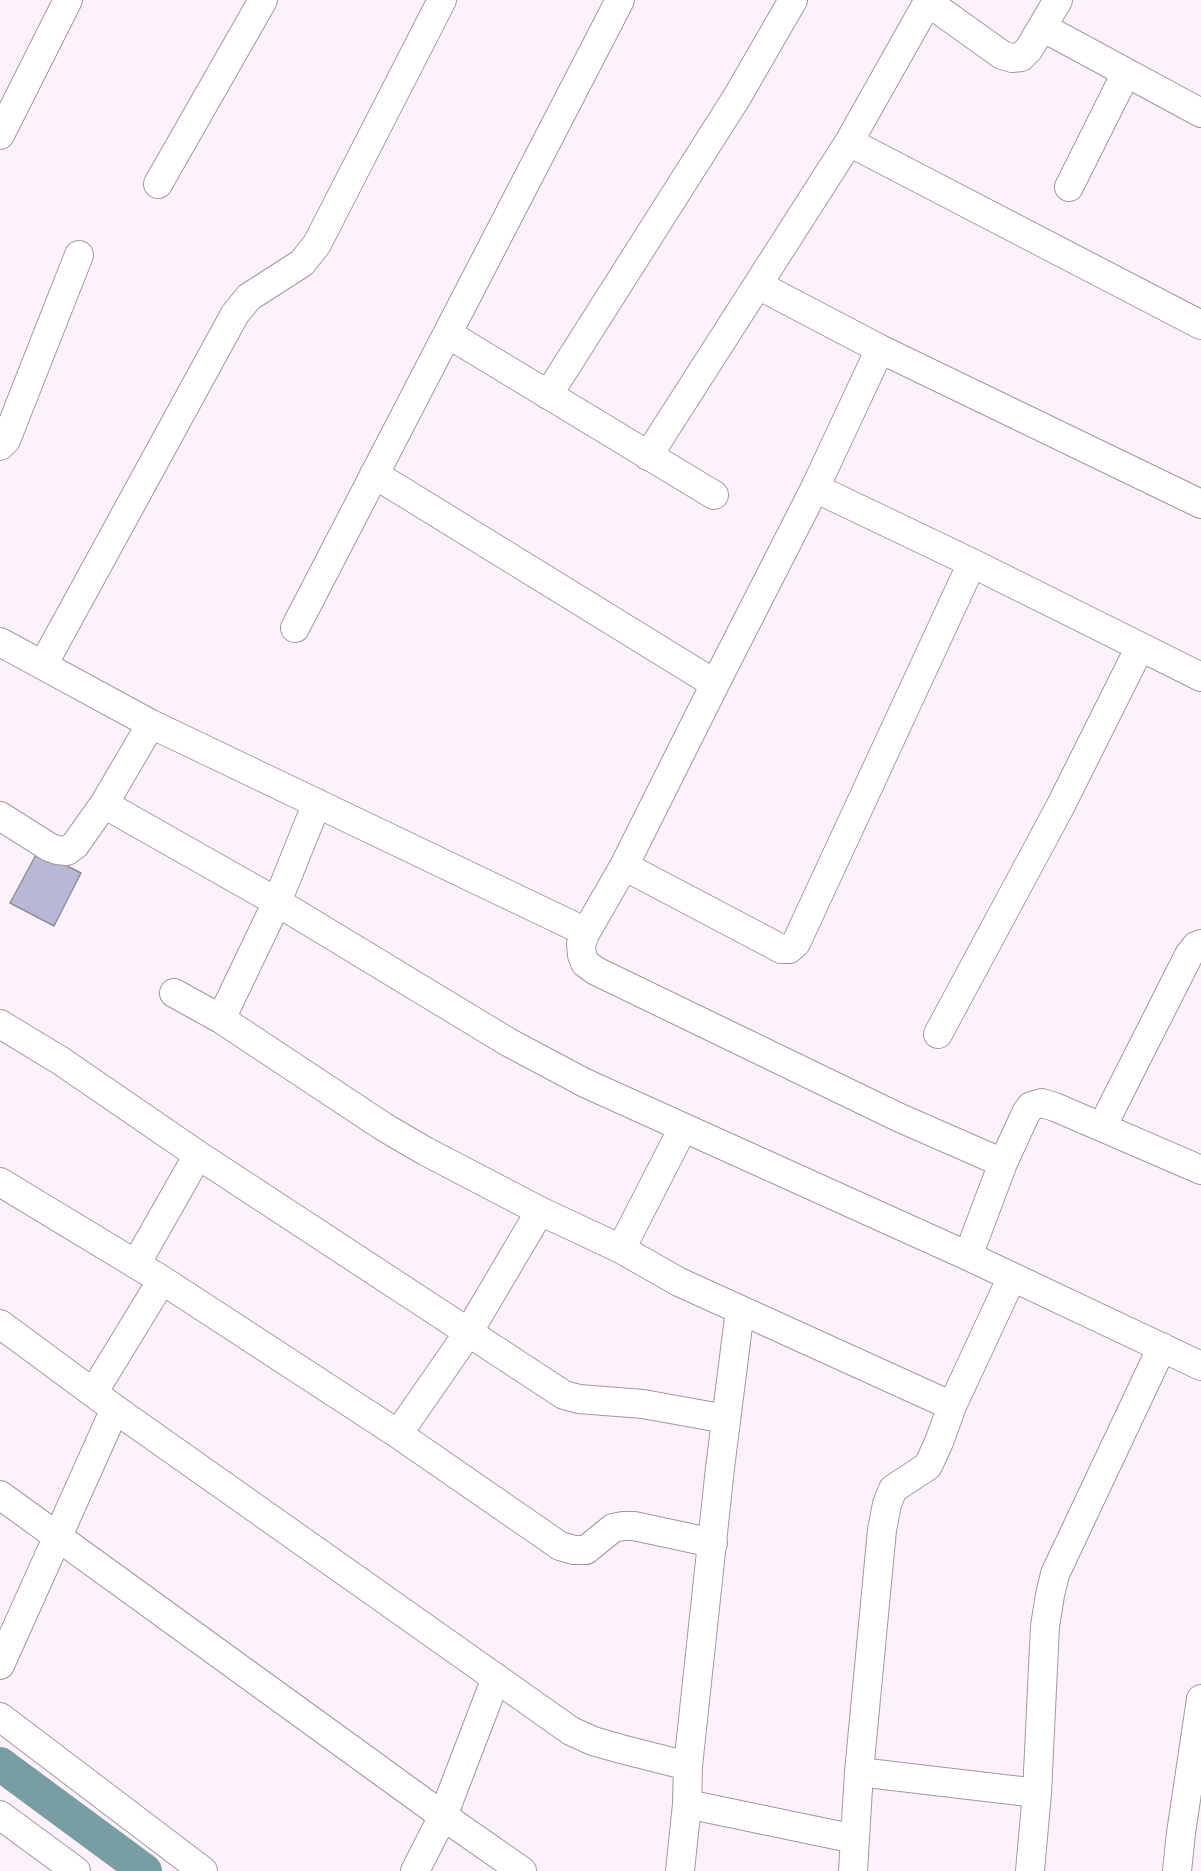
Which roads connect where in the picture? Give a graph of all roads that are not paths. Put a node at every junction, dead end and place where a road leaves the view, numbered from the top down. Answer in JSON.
{"nodes":[{"id":1,"x":68,"y":0,"type":"edge"},
{"id":2,"x":263,"y":0,"type":"edge"},
{"id":3,"x":442,"y":0,"type":"edge"},
{"id":4,"x":621,"y":0,"type":"edge"},
{"id":5,"x":794,"y":0,"type":"edge"},
{"id":6,"x":1058,"y":0,"type":"edge"},
{"id":7,"x":928,"y":1,"type":"edge"},
{"id":8,"x":1042,"y":27,"type":"junction"},
{"id":9,"x":1126,"y":73,"type":"junction"},
{"id":10,"x":1201,"y":113,"type":"edge"},
{"id":11,"x":1,"y":132,"type":"edge"},
{"id":12,"x":849,"y":142,"type":"junction"},
{"id":13,"x":159,"y":184,"type":"dead end"},
{"id":14,"x":1069,"y":187,"type":"dead end"},
{"id":15,"x":79,"y":255,"type":"dead end"},
{"id":16,"x":758,"y":285,"type":"junction"},
{"id":17,"x":1201,"y":325,"type":"edge"},
{"id":18,"x":448,"y":334,"type":"junction"},
{"id":19,"x":880,"y":348,"type":"junction"},
{"id":20,"x":548,"y":395,"type":"junction"},
{"id":21,"x":0,"y":446,"type":"edge"},
{"id":22,"x":648,"y":456,"type":"junction"},
{"id":23,"x":374,"y":474,"type":"junction"},
{"id":24,"x":815,"y":488,"type":"junction"},
{"id":25,"x":714,"y":495,"type":"dead end"},
{"id":26,"x":1201,"y":504,"type":"edge"},
{"id":27,"x":972,"y":563,"type":"junction"},
{"id":28,"x":295,"y":628,"type":"dead end"},
{"id":29,"x":0,"y":642,"type":"edge"},
{"id":30,"x":1140,"y":647,"type":"junction"},
{"id":31,"x":43,"y":665,"type":"junction"},
{"id":32,"x":1201,"y":677,"type":"edge"},
{"id":33,"x":715,"y":684,"type":"junction"},
{"id":34,"x":151,"y":724,"type":"junction"},
{"id":35,"x":317,"y":803,"type":"junction"},
{"id":36,"x":104,"y":804,"type":"junction"},
{"id":37,"x":0,"y":816,"type":"edge"},
{"id":38,"x":624,"y":866,"type":"junction"},
{"id":39,"x":277,"y":902,"type":"junction"},
{"id":40,"x":586,"y":932,"type":"junction"},
{"id":41,"x":1201,"y":944,"type":"edge"},
{"id":42,"x":174,"y":993,"type":"dead end"},
{"id":43,"x":221,"y":1019,"type":"junction"},
{"id":44,"x":0,"y":1024,"type":"edge"},
{"id":45,"x":938,"y":1034,"type":"dead end"},
{"id":46,"x":1102,"y":1127,"type":"junction"},
{"id":47,"x":683,"y":1128,"type":"junction"},
{"id":48,"x":198,"y":1155,"type":"junction"},
{"id":49,"x":1003,"y":1163,"type":"junction"},
{"id":50,"x":1201,"y":1170,"type":"edge"},
{"id":51,"x":0,"y":1182,"type":"edge"},
{"id":52,"x":540,"y":1211,"type":"junction"},
{"id":53,"x":621,"y":1249,"type":"junction"},
{"id":54,"x":968,"y":1256,"type":"junction"},
{"id":55,"x":136,"y":1264,"type":"junction"},
{"id":56,"x":1012,"y":1277,"type":"junction"},
{"id":57,"x":162,"y":1280,"type":"junction"},
{"id":58,"x":740,"y":1310,"type":"junction"},
{"id":59,"x":0,"y":1324,"type":"edge"},
{"id":60,"x":468,"y":1333,"type":"junction"},
{"id":61,"x":1162,"y":1347,"type":"junction"},
{"id":62,"x":1201,"y":1366,"type":"edge"},
{"id":63,"x":104,"y":1401,"type":"junction"},
{"id":64,"x":952,"y":1406,"type":"junction"},
{"id":65,"x":726,"y":1419,"type":"junction"},
{"id":66,"x":398,"y":1434,"type":"junction"},
{"id":67,"x":0,"y":1495,"type":"edge"},
{"id":68,"x":58,"y":1537,"type":"junction"},
{"id":69,"x":712,"y":1543,"type":"junction"},
{"id":70,"x":0,"y":1665,"type":"edge"},
{"id":71,"x":496,"y":1678,"type":"junction"},
{"id":72,"x":1201,"y":1699,"type":"edge"},
{"id":73,"x":0,"y":1716,"type":"edge"},
{"id":74,"x":688,"y":1766,"type":"junction"},
{"id":75,"x":859,"y":1772,"type":"junction"},
{"id":76,"x":1037,"y":1793,"type":"junction"},
{"id":77,"x":687,"y":1804,"type":"junction"},
{"id":78,"x":0,"y":1815,"type":"edge"},
{"id":79,"x":442,"y":1816,"type":"junction"},
{"id":80,"x":1191,"y":1837,"type":"edge"},
{"id":81,"x":855,"y":1839,"type":"junction"},
{"id":82,"x":76,"y":1871,"type":"edge"},
{"id":83,"x":203,"y":1871,"type":"edge"},
{"id":84,"x":415,"y":1871,"type":"edge"},
{"id":85,"x":522,"y":1871,"type":"edge"},
{"id":86,"x":680,"y":1871,"type":"edge"},
{"id":87,"x":854,"y":1871,"type":"edge"},
{"id":88,"x":1030,"y":1871,"type":"edge"},
{"id":89,"x":1177,"y":1871,"type":"edge"}],
"edges":[{"from":1,"to":11,"type":"street"},
{"from":2,"to":13,"type":"street"},
{"from":3,"to":31,"type":"street"},
{"from":4,"to":18,"type":"street"},
{"from":5,"to":20,"type":"street"},
{"from":6,"to":8,"type":"street"},
{"from":7,"to":8,"type":"street"},
{"from":7,"to":12,"type":"street"},
{"from":8,"to":9,"type":"street"},
{"from":9,"to":10,"type":"street"},
{"from":9,"to":14,"type":"street"},
{"from":12,"to":16,"type":"street"},
{"from":12,"to":17,"type":"street"},
{"from":15,"to":21,"type":"street"},
{"from":16,"to":19,"type":"street"},
{"from":16,"to":22,"type":"street"},
{"from":18,"to":20,"type":"street"},
{"from":18,"to":23,"type":"street"},
{"from":19,"to":24,"type":"street"},
{"from":19,"to":26,"type":"street"},
{"from":20,"to":22,"type":"street"},
{"from":22,"to":25,"type":"street"},
{"from":23,"to":28,"type":"street"},
{"from":23,"to":33,"type":"street"},
{"from":24,"to":27,"type":"street"},
{"from":24,"to":33,"type":"street"},
{"from":27,"to":30,"type":"street"},
{"from":27,"to":38,"type":"street"},
{"from":29,"to":31,"type":"street"},
{"from":30,"to":32,"type":"street"},
{"from":30,"to":45,"type":"street"},
{"from":31,"to":34,"type":"street"},
{"from":33,"to":38,"type":"street"},
{"from":34,"to":35,"type":"street"},
{"from":34,"to":36,"type":"street"},
{"from":35,"to":39,"type":"street"},
{"from":35,"to":40,"type":"street"},
{"from":36,"to":37,"type":"street"},
{"from":36,"to":39,"type":"street"},
{"from":38,"to":40,"type":"street"},
{"from":39,"to":43,"type":"street"},
{"from":39,"to":47,"type":"street"},
{"from":40,"to":49,"type":"street"},
{"from":41,"to":46,"type":"street"},
{"from":42,"to":43,"type":"street"},
{"from":43,"to":52,"type":"street"},
{"from":44,"to":48,"type":"street"},
{"from":46,"to":49,"type":"street"},
{"from":46,"to":50,"type":"street"},
{"from":47,"to":53,"type":"street"},
{"from":47,"to":54,"type":"street"},
{"from":48,"to":55,"type":"street"},
{"from":48,"to":60,"type":"street"},
{"from":49,"to":54,"type":"street"},
{"from":51,"to":55,"type":"street"},
{"from":52,"to":53,"type":"street"},
{"from":52,"to":60,"type":"street"},
{"from":53,"to":58,"type":"street"},
{"from":54,"to":56,"type":"street"},
{"from":55,"to":57,"type":"street"},
{"from":56,"to":61,"type":"street"},
{"from":56,"to":64,"type":"street"},
{"from":57,"to":63,"type":"street"},
{"from":57,"to":66,"type":"street"},
{"from":58,"to":64,"type":"street"},
{"from":58,"to":65,"type":"street"},
{"from":59,"to":63,"type":"street"},
{"from":60,"to":65,"type":"street"},
{"from":60,"to":66,"type":"street"},
{"from":61,"to":62,"type":"street"},
{"from":61,"to":76,"type":"street"},
{"from":63,"to":68,"type":"street"},
{"from":63,"to":71,"type":"street"},
{"from":64,"to":75,"type":"street"},
{"from":65,"to":69,"type":"street"},
{"from":66,"to":69,"type":"street"},
{"from":67,"to":68,"type":"street"},
{"from":68,"to":70,"type":"street"},
{"from":68,"to":79,"type":"street"},
{"from":69,"to":74,"type":"street"},
{"from":71,"to":74,"type":"street"},
{"from":71,"to":79,"type":"street"},
{"from":72,"to":80,"type":"street"},
{"from":73,"to":83,"type":"street"},
{"from":74,"to":77,"type":"street"},
{"from":75,"to":76,"type":"street"},
{"from":75,"to":81,"type":"street"},
{"from":76,"to":88,"type":"street"},
{"from":77,"to":81,"type":"street"},
{"from":77,"to":86,"type":"street"},
{"from":78,"to":82,"type":"street"},
{"from":79,"to":84,"type":"street"},
{"from":79,"to":85,"type":"street"},
{"from":80,"to":89,"type":"street"},
{"from":81,"to":87,"type":"street"}]}
